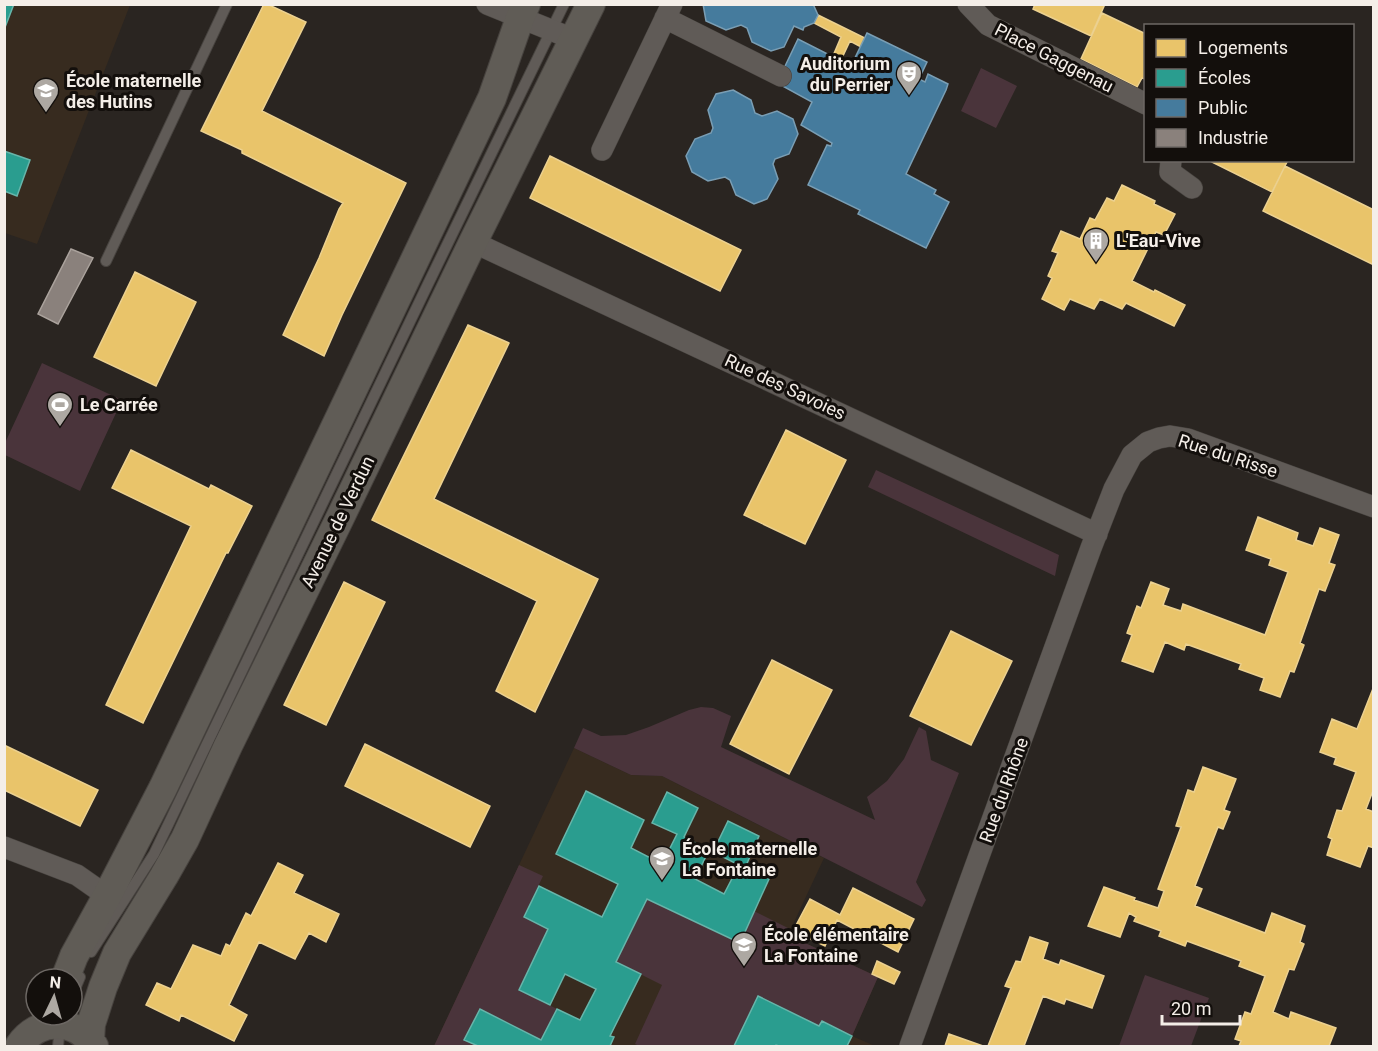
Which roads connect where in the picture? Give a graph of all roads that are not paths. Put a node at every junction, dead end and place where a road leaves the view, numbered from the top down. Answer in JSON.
{"nodes":[{"id":1,"x":226,"y":4,"type":"edge"},
{"id":2,"x":487,"y":4,"type":"edge"},
{"id":3,"x":564,"y":4,"type":"edge"},
{"id":4,"x":591,"y":4,"type":"edge"},
{"id":5,"x":968,"y":4,"type":"edge"},
{"id":6,"x":523,"y":11,"type":"edge"},
{"id":7,"x":668,"y":11,"type":"edge"},
{"id":8,"x":562,"y":35,"type":"junction"},
{"id":9,"x":781,"y":76,"type":"dead end"},
{"id":10,"x":1144,"y":103,"type":"edge"},
{"id":11,"x":602,"y":150,"type":"dead end"},
{"id":12,"x":1172,"y":162,"type":"edge"},
{"id":13,"x":1192,"y":188,"type":"dead end"},
{"id":14,"x":473,"y":242,"type":"junction"},
{"id":15,"x":106,"y":261,"type":"dead end"},
{"id":16,"x":1374,"y":507,"type":"edge"},
{"id":17,"x":1097,"y":534,"type":"junction"},
{"id":18,"x":4,"y":847,"type":"edge"},
{"id":19,"x":107,"y":896,"type":"junction"},
{"id":20,"x":77,"y":967,"type":"edge"},
{"id":21,"x":81,"y":967,"type":"edge"},
{"id":22,"x":46,"y":1027,"type":"edge"},
{"id":23,"x":64,"y":1027,"type":"edge"},
{"id":24,"x":92,"y":1044,"type":"edge"},
{"id":25,"x":19,"y":1047,"type":"edge"},
{"id":26,"x":910,"y":1047,"type":"edge"}],
"edges":[{"from":1,"to":15,"type":"lane"},
{"from":2,"to":6,"type":"street"},
{"from":3,"to":8,"type":"lane","name":"Avenue de Verdun"},
{"from":4,"to":8,"type":"street","name":"Avenue de Verdun"},
{"from":5,"to":10,"type":"street","name":"Place Gaggenau"},
{"from":6,"to":8,"type":"street"},
{"from":6,"to":19,"type":"street","name":"Avenue de Verdun"},
{"from":7,"to":9,"type":"street"},
{"from":7,"to":11,"type":"street"},
{"from":8,"to":14,"type":"street","name":"Avenue de Verdun"},
{"from":8,"to":21,"type":"lane","name":"Avenue de Verdun"},
{"from":12,"to":13,"type":"street"},
{"from":14,"to":17,"type":"street","name":"Rue des Savoies"},
{"from":14,"to":24,"type":"street","name":"Avenue de Verdun"},
{"from":16,"to":17,"type":"street","name":"Rue du Risse"},
{"from":17,"to":26,"type":"street","name":"Rue du Rhône"},
{"from":18,"to":19,"type":"street"},
{"from":19,"to":20,"type":"street","name":"Avenue de Verdun"},
{"from":22,"to":25,"type":"street"},
{"from":23,"to":24,"type":"street"}]}
